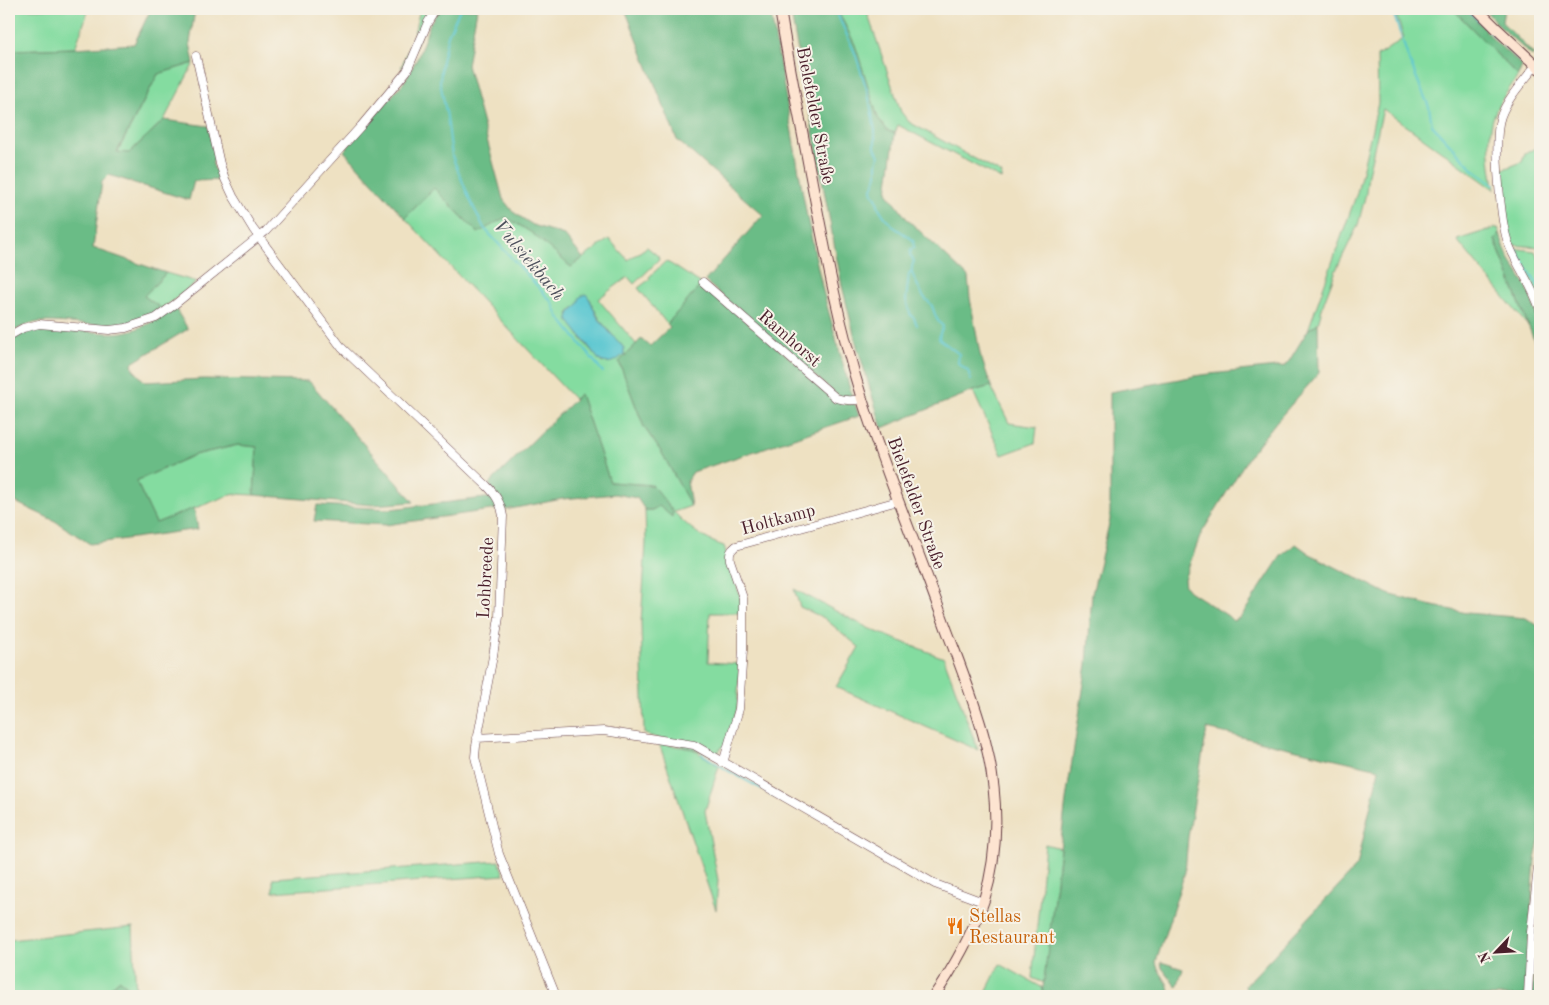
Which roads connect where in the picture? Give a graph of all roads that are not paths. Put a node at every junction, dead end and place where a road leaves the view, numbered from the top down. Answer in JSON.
{"nodes":[{"id":1,"x":436,"y":9,"type":"edge"},
{"id":2,"x":780,"y":9,"type":"edge"},
{"id":3,"x":1477,"y":9,"type":"edge"},
{"id":4,"x":196,"y":56,"type":"dead end"},
{"id":5,"x":1538,"y":67,"type":"edge"},
{"id":6,"x":260,"y":238,"type":"junction"},
{"id":7,"x":703,"y":282,"type":"dead end"},
{"id":8,"x":1540,"y":310,"type":"edge"},
{"id":9,"x":9,"y":336,"type":"edge"},
{"id":10,"x":862,"y":399,"type":"junction"},
{"id":11,"x":898,"y":501,"type":"junction"},
{"id":12,"x":477,"y":738,"type":"junction"},
{"id":13,"x":723,"y":763,"type":"junction"},
{"id":14,"x":1540,"y":848,"type":"edge"},
{"id":15,"x":983,"y":902,"type":"junction"},
{"id":16,"x":556,"y":996,"type":"edge"},
{"id":17,"x":934,"y":996,"type":"edge"},
{"id":18,"x":1528,"y":996,"type":"edge"}],
"edges":[{"from":1,"to":6,"type":"street"},
{"from":2,"to":10,"type":"main road","name":"Bielefelder Straße"},
{"from":3,"to":5,"type":"main road"},
{"from":4,"to":6,"type":"street","name":"Lohbreede"},
{"from":5,"to":8,"type":"street"},
{"from":6,"to":9,"type":"street"},
{"from":6,"to":12,"type":"street","name":"Lohbreede"},
{"from":7,"to":10,"type":"street","name":"Ramhorst"},
{"from":10,"to":11,"type":"main road","name":"Bielefelder Straße"},
{"from":11,"to":13,"type":"street","name":"Holtkamp"},
{"from":11,"to":15,"type":"main road","name":"Bielefelder Straße"},
{"from":12,"to":13,"type":"street"},
{"from":12,"to":16,"type":"street","name":"Lohbreede"},
{"from":13,"to":15,"type":"street"},
{"from":14,"to":18,"type":"street"},
{"from":15,"to":17,"type":"main road","name":"Bielefelder Straße"}]}
